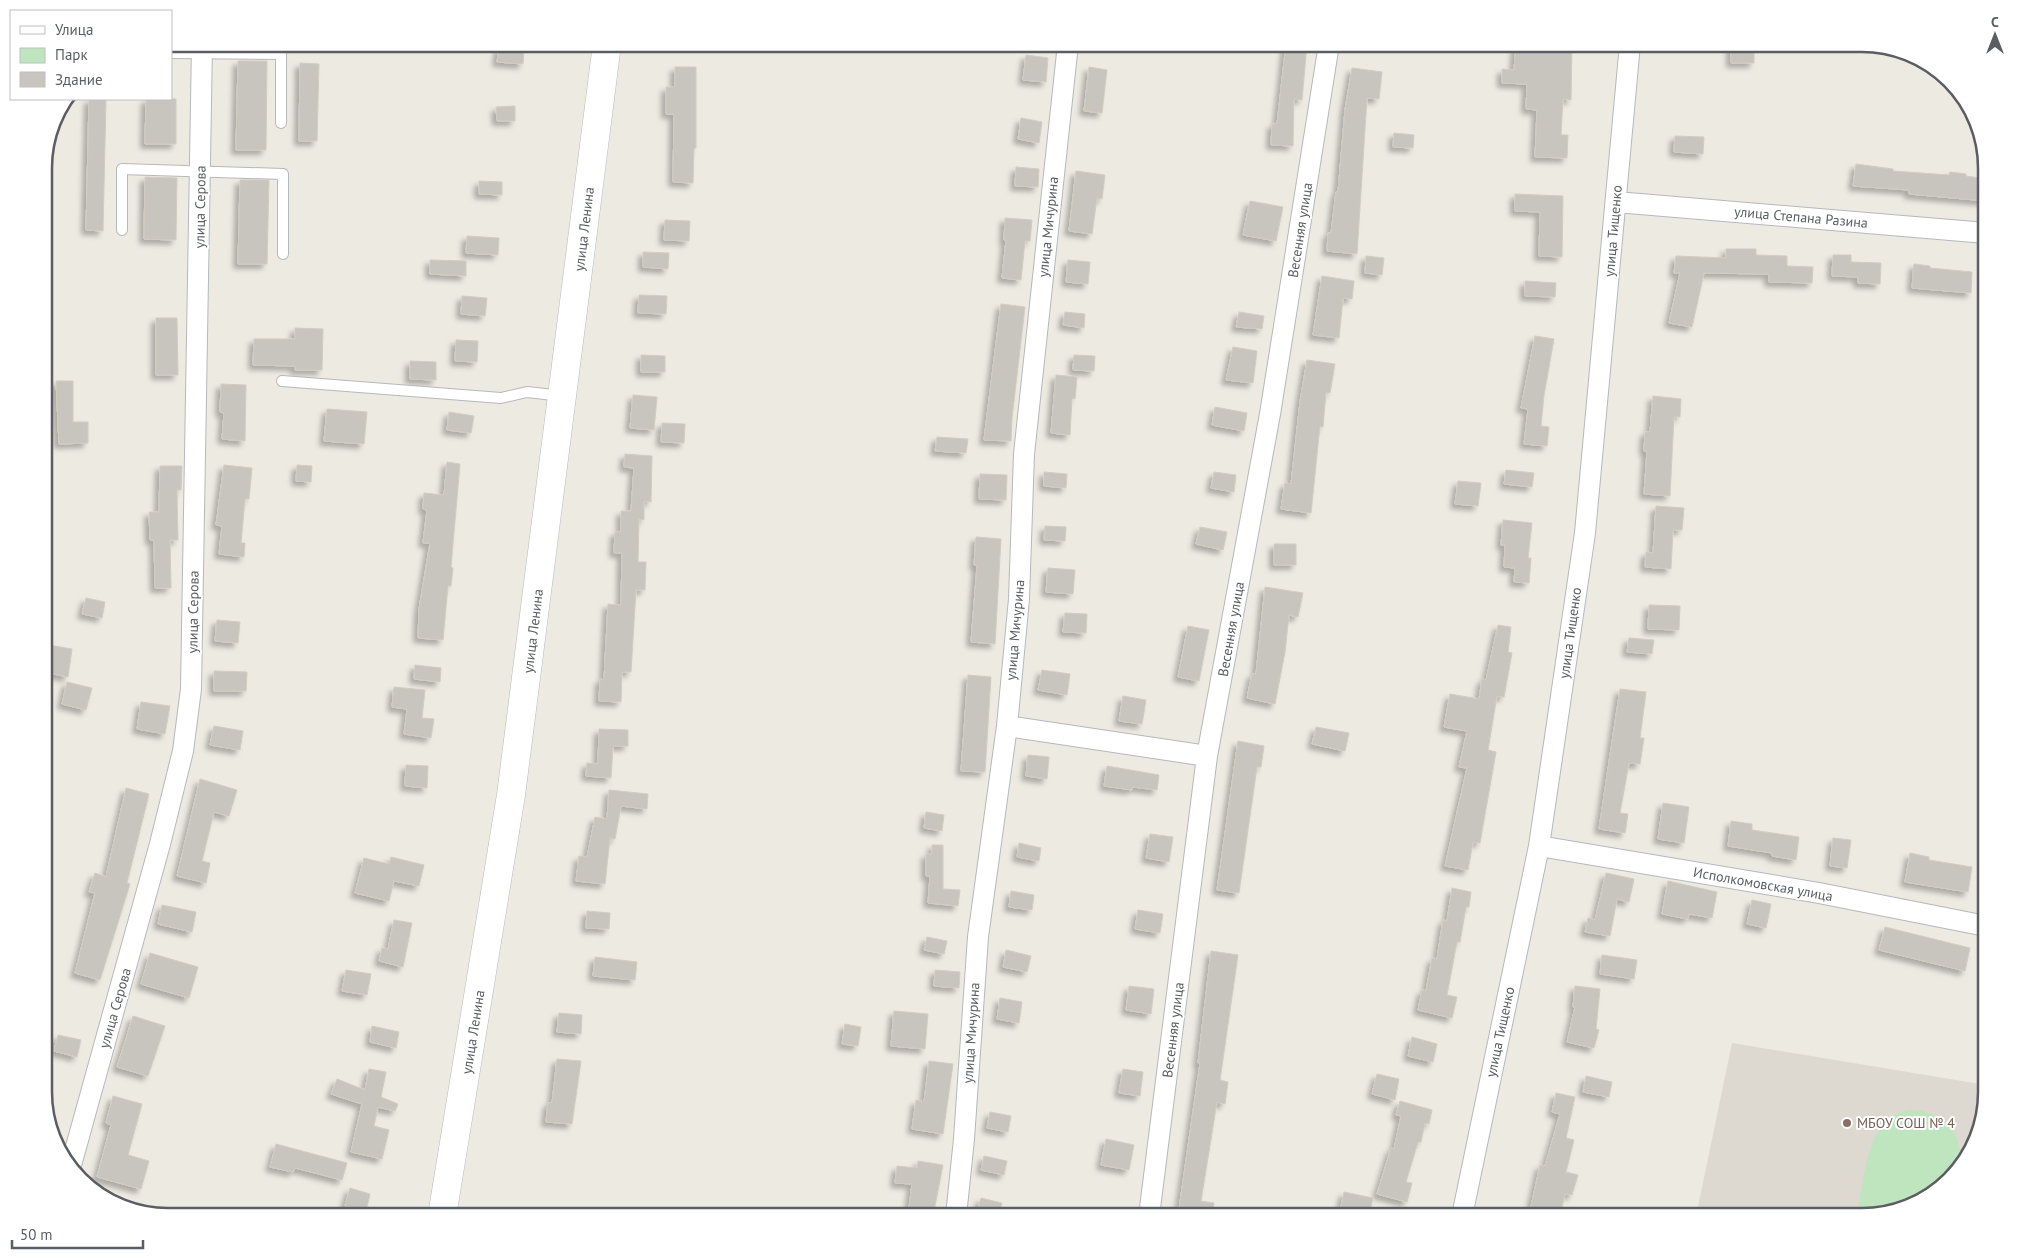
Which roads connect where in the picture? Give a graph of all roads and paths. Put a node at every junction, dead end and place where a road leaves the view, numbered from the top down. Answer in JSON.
{"nodes":[{"id":1,"x":1067,"y":52,"type":"edge"},
{"id":2,"x":1328,"y":52,"type":"edge"},
{"id":3,"x":1629,"y":52,"type":"edge"},
{"id":4,"x":202,"y":53,"type":"edge"},
{"id":5,"x":264,"y":53,"type":"edge"},
{"id":6,"x":606,"y":53,"type":"edge"},
{"id":7,"x":281,"y":122,"type":"dead end"},
{"id":8,"x":200,"y":172,"type":"junction"},
{"id":9,"x":1616,"y":202,"type":"junction"},
{"id":10,"x":122,"y":230,"type":"dead end"},
{"id":11,"x":1977,"y":232,"type":"edge"},
{"id":12,"x":283,"y":254,"type":"dead end"},
{"id":13,"x":282,"y":381,"type":"dead end"},
{"id":14,"x":563,"y":396,"type":"junction"},
{"id":15,"x":1007,"y":726,"type":"junction"},
{"id":16,"x":1207,"y":756,"type":"junction"},
{"id":17,"x":1539,"y":846,"type":"junction"},
{"id":18,"x":1978,"y":924,"type":"edge"},
{"id":19,"x":73,"y":1158,"type":"edge"},
{"id":20,"x":443,"y":1208,"type":"edge"},
{"id":21,"x":957,"y":1208,"type":"edge"},
{"id":22,"x":1150,"y":1208,"type":"edge"},
{"id":23,"x":1464,"y":1208,"type":"edge"}],
"edges":[{"from":1,"to":15,"type":"street","name":"улица Мичурина"},
{"from":2,"to":16,"type":"street","name":"Весенняя улица"},
{"from":3,"to":9,"type":"street","name":"улица Тищенко"},
{"from":4,"to":8,"type":"street","name":"улица Серова"},
{"from":5,"to":7,"type":"lane"},
{"from":6,"to":14,"type":"main road","name":"улица Ленина"},
{"from":8,"to":10,"type":"lane"},
{"from":8,"to":12,"type":"lane"},
{"from":8,"to":19,"type":"street","name":"улица Серова"},
{"from":9,"to":11,"type":"street","name":"улица Степана Разина"},
{"from":9,"to":17,"type":"street","name":"улица Тищенко"},
{"from":13,"to":14,"type":"lane"},
{"from":14,"to":20,"type":"main road","name":"улица Ленина"},
{"from":15,"to":16,"type":"street"},
{"from":15,"to":21,"type":"street","name":"улица Мичурина"},
{"from":16,"to":22,"type":"street","name":"Весенняя улица"},
{"from":17,"to":18,"type":"street","name":"Исполкомовская улица"},
{"from":17,"to":23,"type":"street","name":"улица Тищенко"}]}
